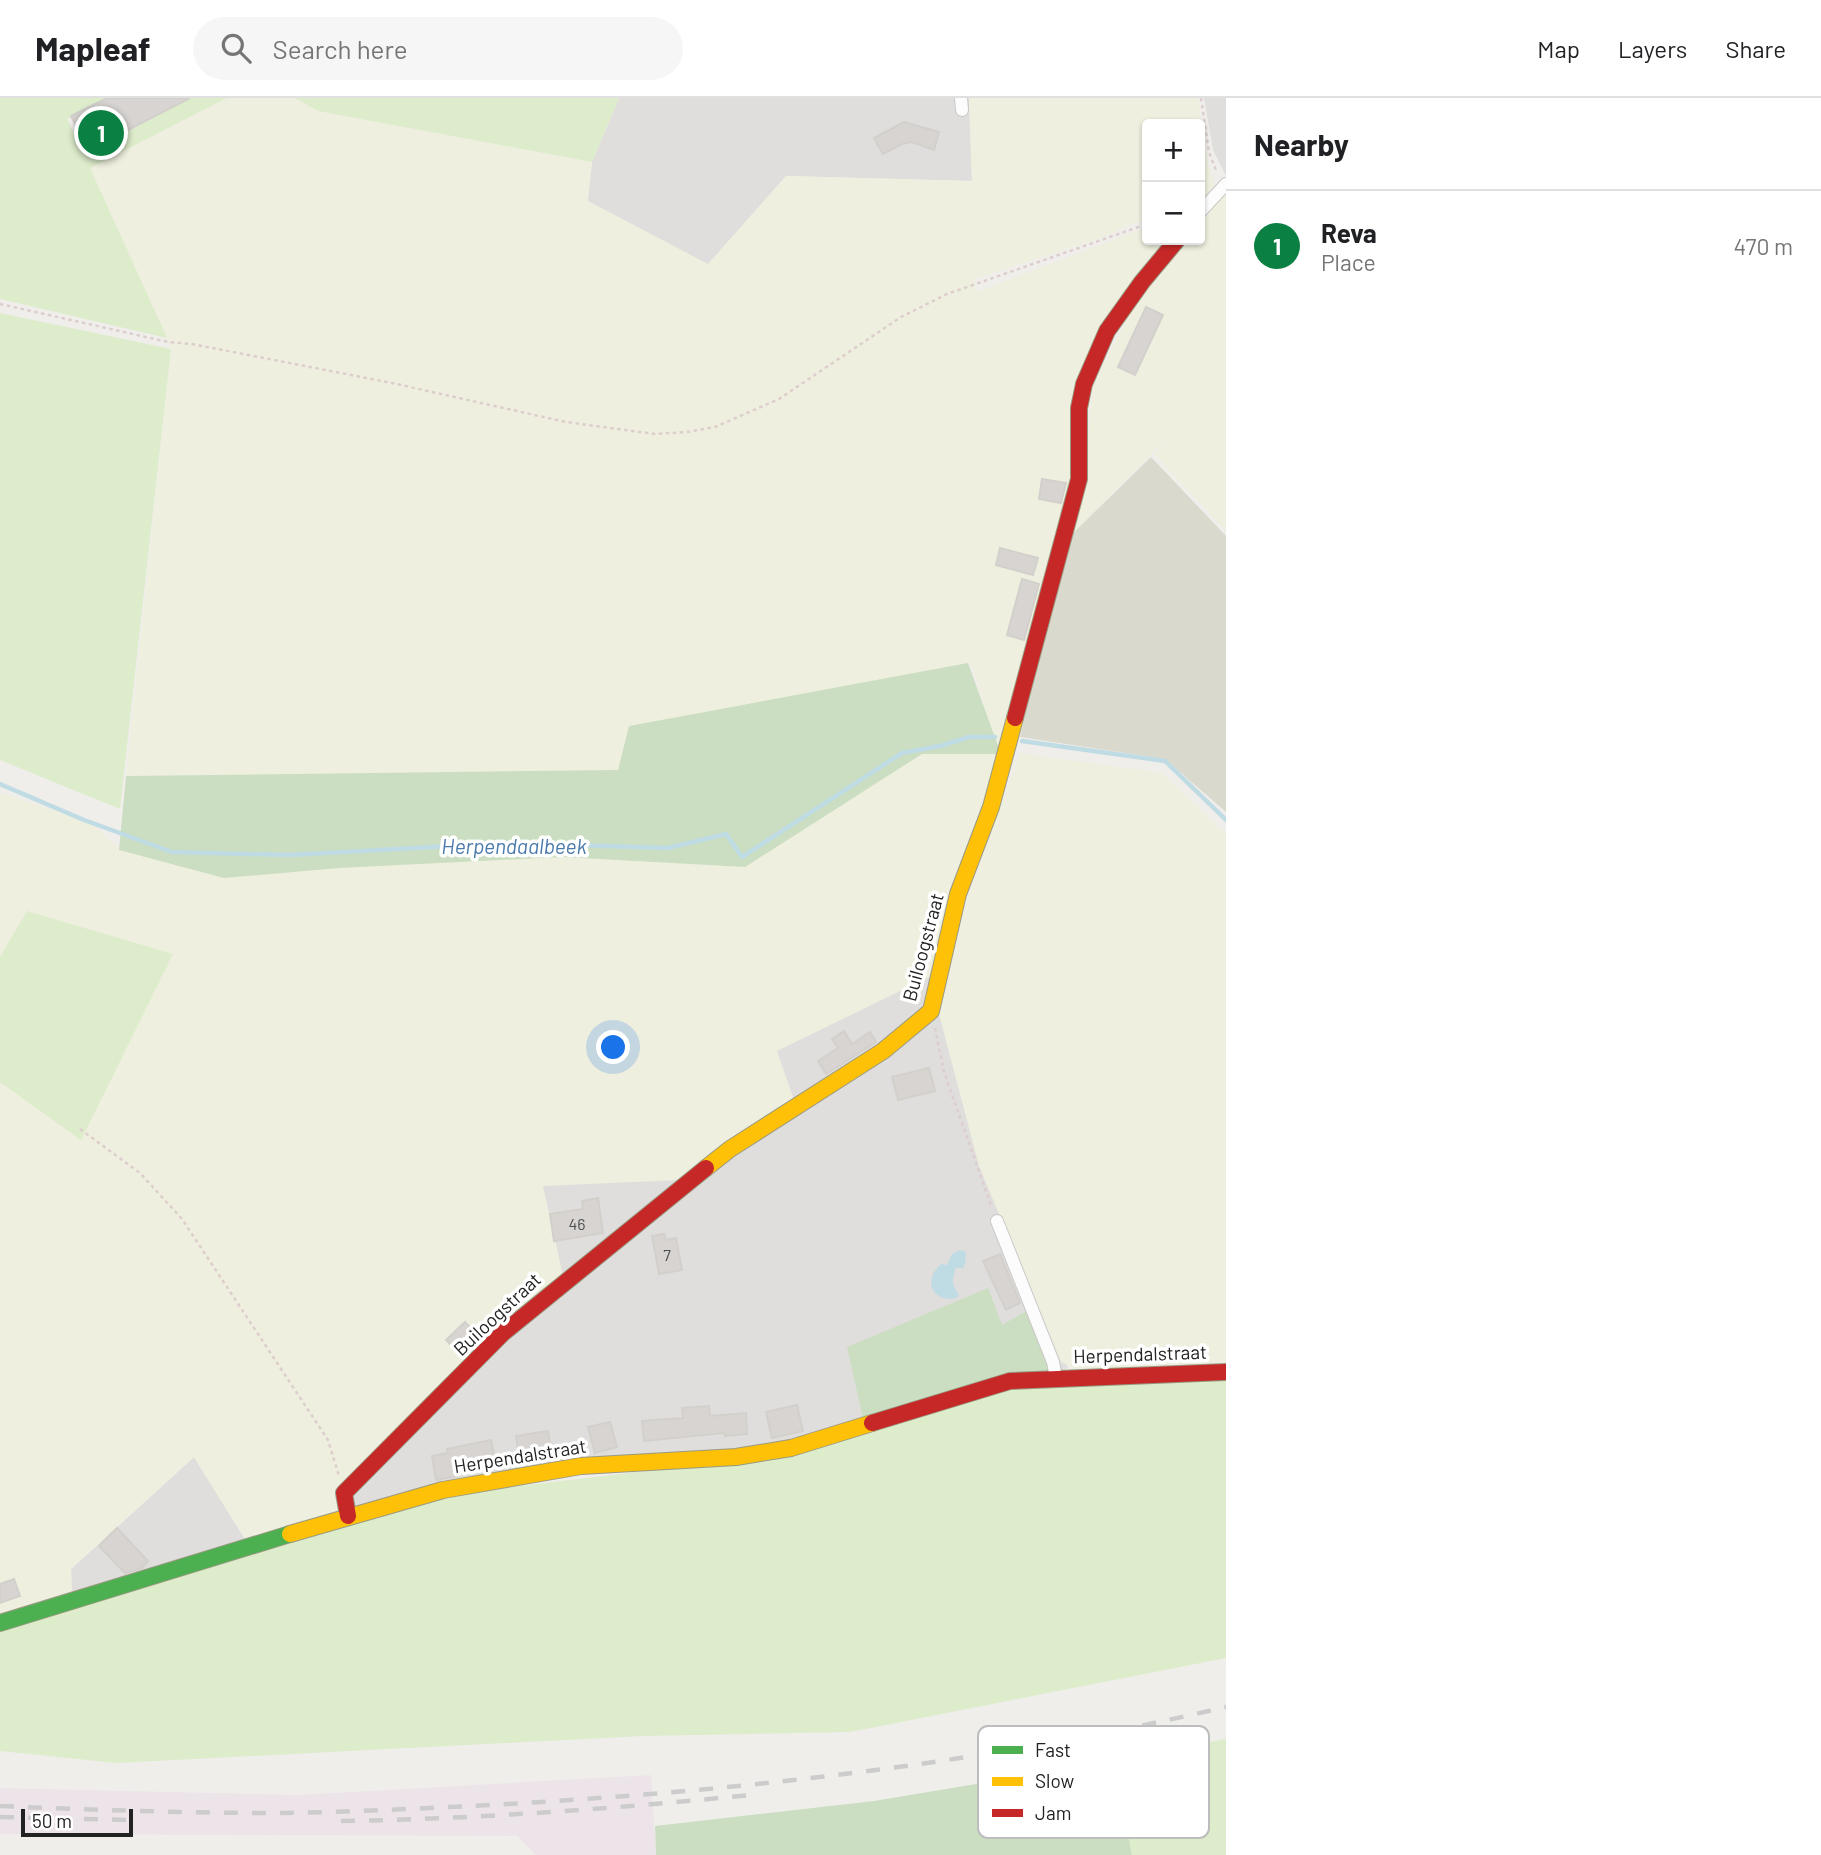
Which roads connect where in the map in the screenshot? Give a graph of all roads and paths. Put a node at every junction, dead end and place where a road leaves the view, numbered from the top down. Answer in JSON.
{"nodes":[{"id":1,"x":1201,"y":98,"type":"edge"},
{"id":2,"x":1224,"y":186,"type":"edge"},
{"id":3,"x":1205,"y":207,"type":"edge"},
{"id":4,"x":1142,"y":226,"type":"edge"},
{"id":5,"x":1173,"y":245,"type":"edge"},
{"id":6,"x":0,"y":304,"type":"edge"},
{"id":7,"x":930,"y":1011,"type":"junction"},
{"id":8,"x":80,"y":1129,"type":"dead end"},
{"id":9,"x":997,"y":1222,"type":"joint"},
{"id":10,"x":1226,"y":1373,"type":"edge"},
{"id":11,"x":1056,"y":1378,"type":"junction"},
{"id":12,"x":344,"y":1493,"type":"junction"},
{"id":13,"x":348,"y":1516,"type":"junction"},
{"id":14,"x":0,"y":1623,"type":"edge"}],
"edges":[{"from":1,"to":2,"type":"path"},
{"from":2,"to":3,"type":"street"},
{"from":4,"to":6,"type":"path"},
{"from":5,"to":7,"type":"street","name":"Builoogstraat"},
{"from":7,"to":9,"type":"path"},
{"from":7,"to":12,"type":"street","name":"Builoogstraat"},
{"from":8,"to":12,"type":"path"},
{"from":9,"to":11,"type":"street","name":"Herpendalstraat"},
{"from":10,"to":11,"type":"street","name":"Herpendalstraat"},
{"from":11,"to":13,"type":"street","name":"Herpendalstraat"},
{"from":12,"to":13,"type":"street"},
{"from":13,"to":14,"type":"street","name":"Herpendalstraat"}]}
